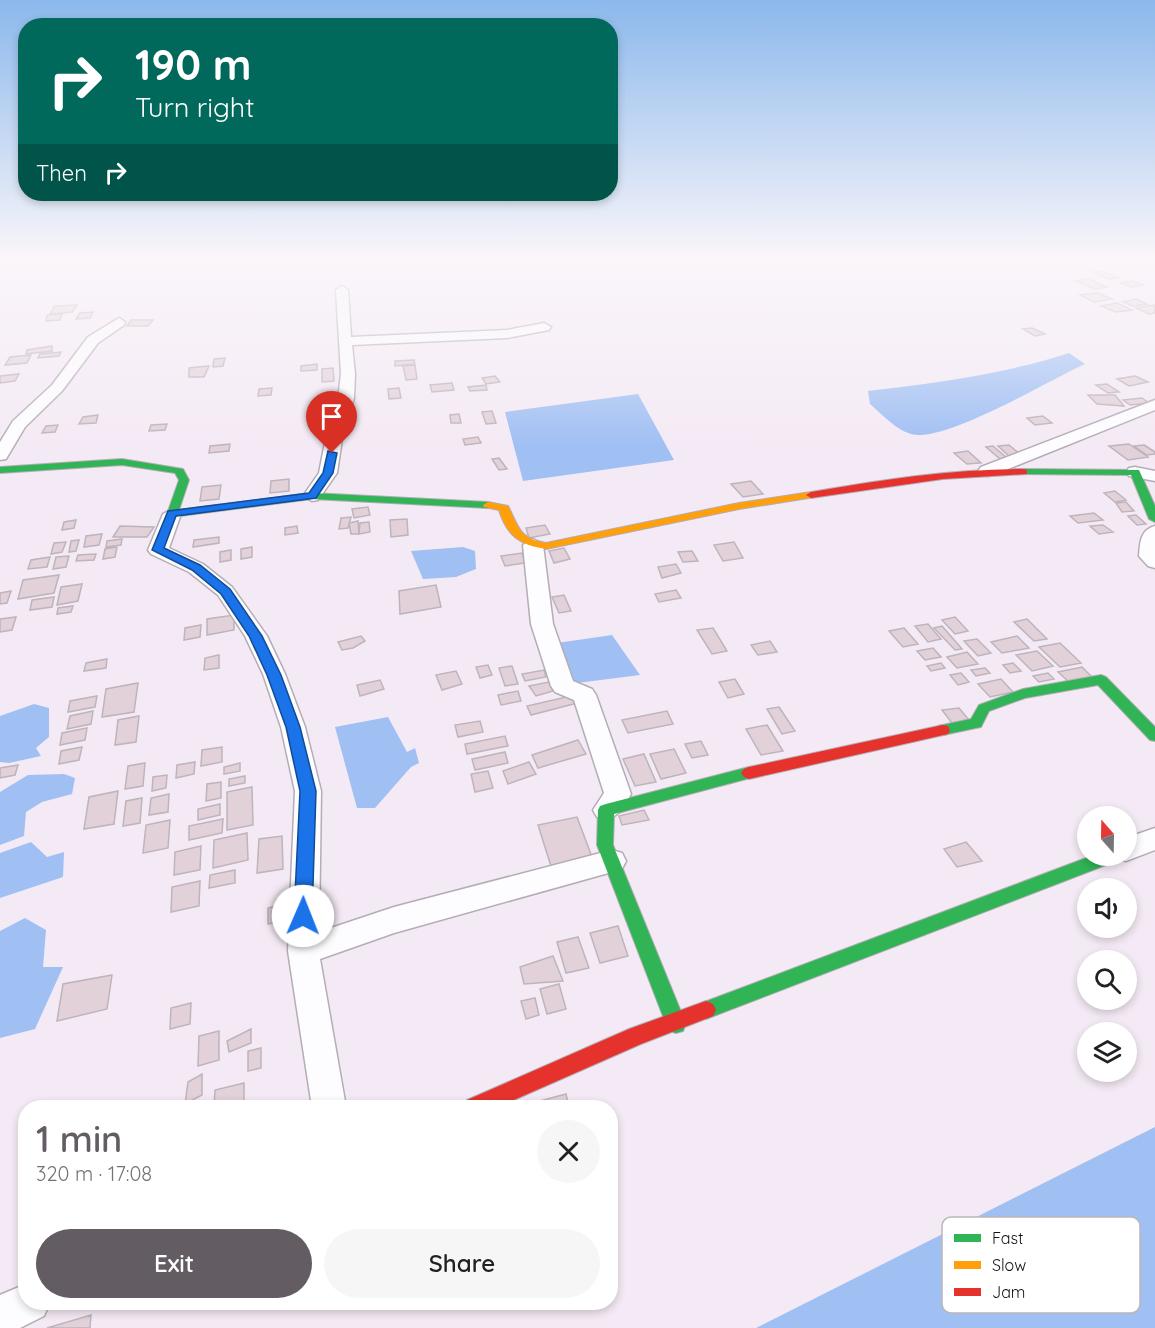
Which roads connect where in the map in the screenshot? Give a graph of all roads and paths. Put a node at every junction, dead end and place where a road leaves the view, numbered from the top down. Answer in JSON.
{"nodes":[{"id":1,"x":118,"y":322,"type":"dead end"},
{"id":2,"x":344,"y":322,"type":"edge"},
{"id":3,"x":544,"y":327,"type":"dead end"},
{"id":4,"x":345,"y":341,"type":"junction"},
{"id":5,"x":1155,"y":405,"type":"edge"},
{"id":6,"x":0,"y":455,"type":"edge"},
{"id":7,"x":0,"y":470,"type":"edge"},
{"id":8,"x":987,"y":471,"type":"junction"},
{"id":9,"x":1135,"y":472,"type":"junction"},
{"id":10,"x":1155,"y":476,"type":"edge"},
{"id":11,"x":312,"y":496,"type":"junction"},
{"id":12,"x":172,"y":514,"type":"junction"},
{"id":13,"x":1155,"y":519,"type":"edge"},
{"id":14,"x":1155,"y":532,"type":"edge"},
{"id":15,"x":533,"y":545,"type":"junction"},
{"id":16,"x":1155,"y":562,"type":"edge"},
{"id":17,"x":1155,"y":736,"type":"edge"},
{"id":18,"x":606,"y":810,"type":"junction"},
{"id":19,"x":1155,"y":839,"type":"edge"},
{"id":20,"x":1137,"y":846,"type":"edge"},
{"id":21,"x":612,"y":861,"type":"junction"},
{"id":22,"x":1085,"y":866,"type":"edge"},
{"id":23,"x":303,"y":951,"type":"junction"},
{"id":24,"x":676,"y":1024,"type":"junction"},
{"id":25,"x":327,"y":1100,"type":"edge"},
{"id":26,"x":490,"y":1100,"type":"edge"},
{"id":27,"x":18,"y":1308,"type":"edge"},
{"id":28,"x":0,"y":1316,"type":"edge"}],
"edges":[{"from":1,"to":6,"type":"street"},
{"from":2,"to":4,"type":"street"},
{"from":3,"to":4,"type":"street"},
{"from":4,"to":11,"type":"street"},
{"from":5,"to":8,"type":"street"},
{"from":7,"to":12,"type":"street"},
{"from":8,"to":9,"type":"street"},
{"from":8,"to":15,"type":"street"},
{"from":9,"to":10,"type":"street"},
{"from":9,"to":13,"type":"street"},
{"from":11,"to":12,"type":"street"},
{"from":11,"to":15,"type":"street"},
{"from":12,"to":23,"type":"street"},
{"from":14,"to":16,"type":"street"},
{"from":15,"to":18,"type":"street"},
{"from":17,"to":18,"type":"street"},
{"from":18,"to":21,"type":"street"},
{"from":19,"to":20,"type":"street"},
{"from":21,"to":23,"type":"street"},
{"from":21,"to":24,"type":"street"},
{"from":22,"to":24,"type":"street"},
{"from":23,"to":25,"type":"street"},
{"from":24,"to":26,"type":"street"},
{"from":27,"to":28,"type":"street"}]}
